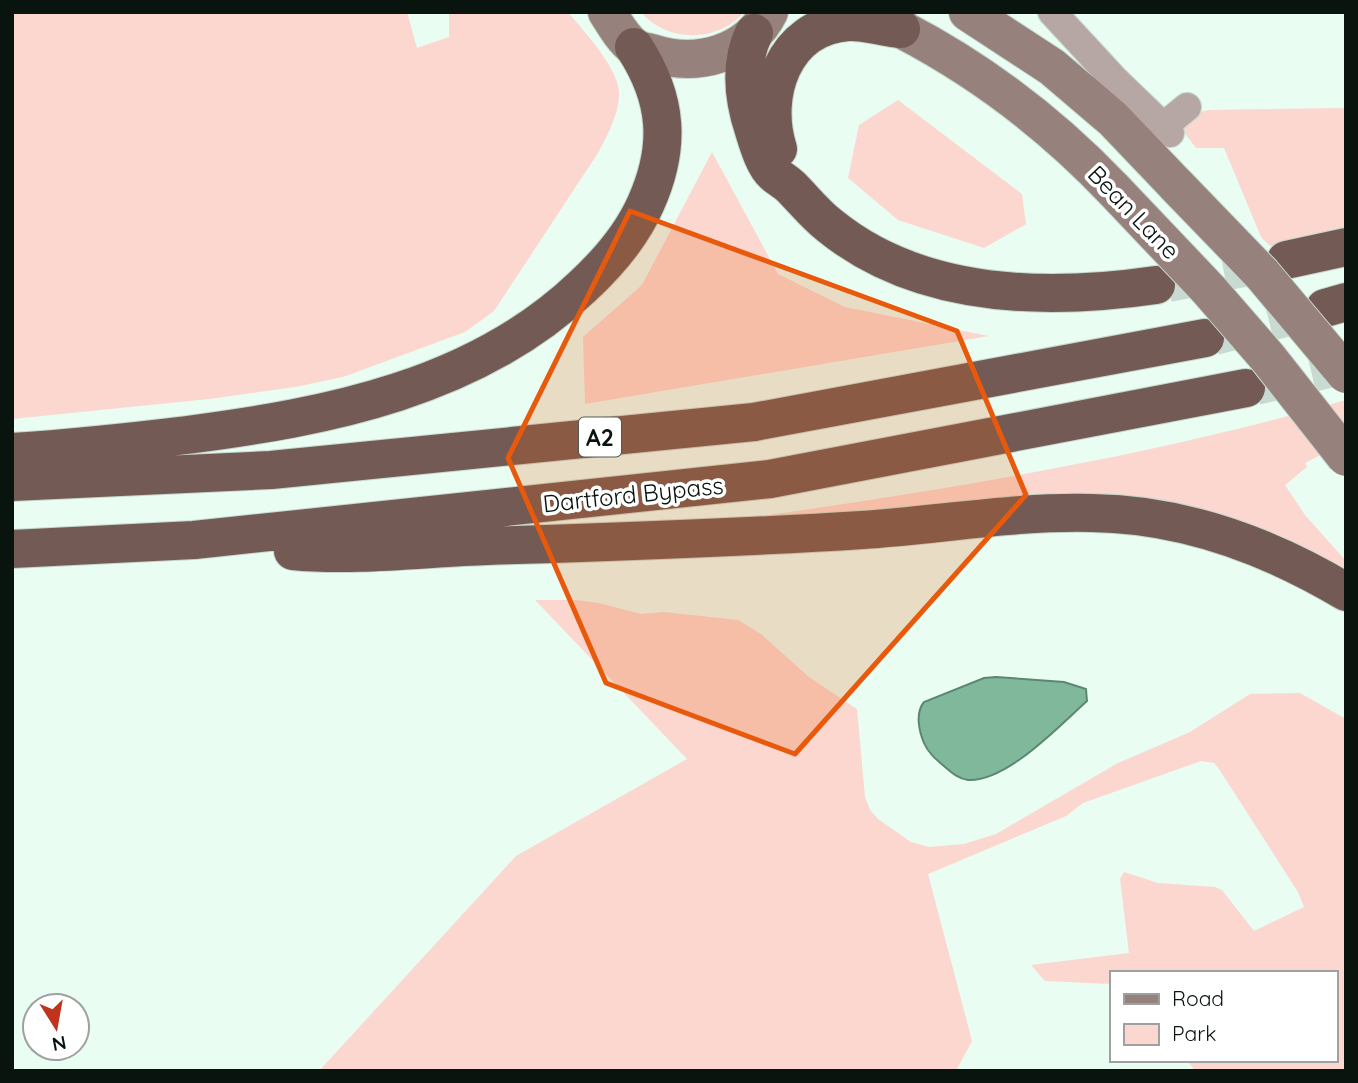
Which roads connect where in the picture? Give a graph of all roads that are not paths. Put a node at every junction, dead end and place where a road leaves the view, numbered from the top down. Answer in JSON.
{"nodes":[{"id":1,"x":607,"y":12,"type":"edge"},
{"id":2,"x":968,"y":12,"type":"edge"},
{"id":3,"x":1052,"y":12,"type":"edge"},
{"id":4,"x":766,"y":19,"type":"edge"},
{"id":5,"x":892,"y":21,"type":"edge"},
{"id":6,"x":634,"y":47,"type":"junction"},
{"id":7,"x":1186,"y":107,"type":"dead end"},
{"id":8,"x":790,"y":186,"type":"junction"},
{"id":9,"x":1346,"y":247,"type":"edge"},
{"id":10,"x":1286,"y":260,"type":"tunnel mouth"},
{"id":11,"x":1156,"y":285,"type":"tunnel mouth"},
{"id":12,"x":1205,"y":338,"type":"tunnel mouth"},
{"id":13,"x":1346,"y":374,"type":"edge"},
{"id":14,"x":1247,"y":388,"type":"tunnel mouth"},
{"id":15,"x":12,"y":452,"type":"edge"},
{"id":16,"x":1346,"y":457,"type":"edge"},
{"id":17,"x":12,"y":482,"type":"edge"},
{"id":18,"x":194,"y":540,"type":"junction"},
{"id":19,"x":12,"y":549,"type":"edge"},
{"id":20,"x":1346,"y":592,"type":"edge"}],
"edges":[{"from":1,"to":6,"type":"main road"},
{"from":2,"to":13,"type":"main road","name":"Bean Lane","bridge":true},
{"from":3,"to":7,"type":"street"},
{"from":4,"to":6,"type":"main road"},
{"from":4,"to":8,"type":"highway"},
{"from":5,"to":8,"type":"highway"},
{"from":5,"to":16,"type":"main road","name":"Bean Lane","bridge":true},
{"from":6,"to":15,"type":"highway"},
{"from":8,"to":11,"type":"highway"},
{"from":9,"to":10,"type":"highway"},
{"from":12,"to":17,"type":"highway","number":"A2"},
{"from":14,"to":18,"type":"highway","name":"Dartford Bypass"},
{"from":18,"to":19,"type":"highway","name":"Dartford Bypass"},
{"from":18,"to":20,"type":"highway"}]}
